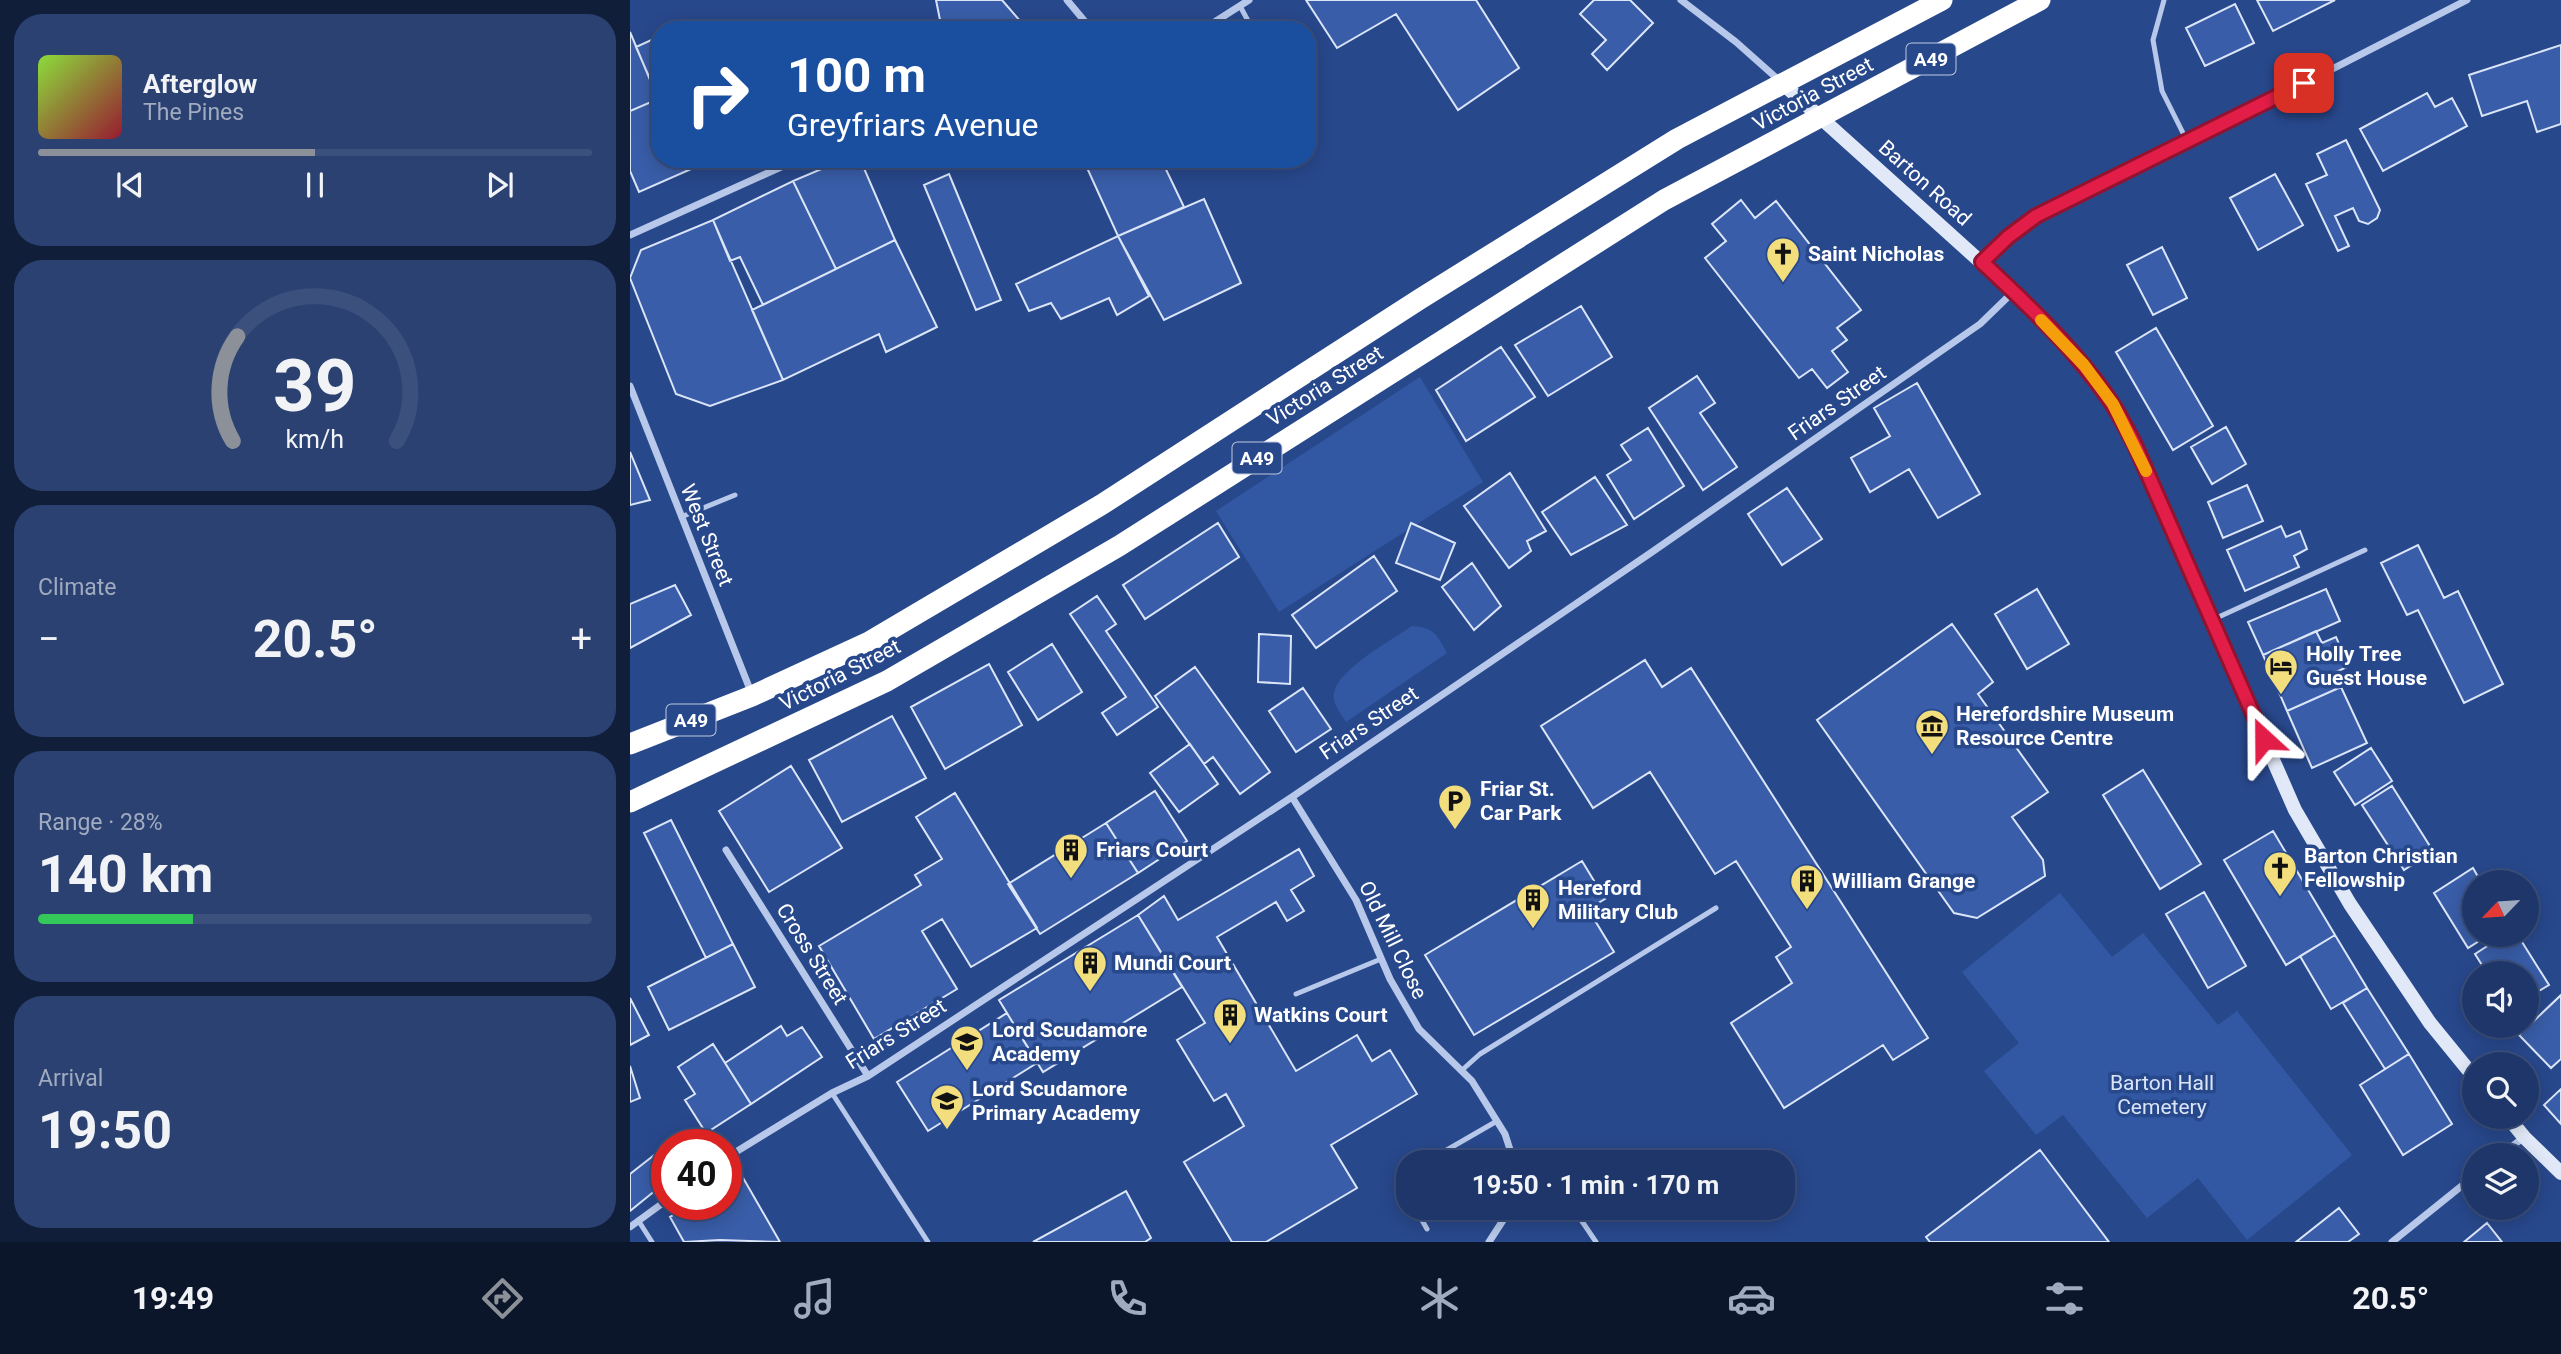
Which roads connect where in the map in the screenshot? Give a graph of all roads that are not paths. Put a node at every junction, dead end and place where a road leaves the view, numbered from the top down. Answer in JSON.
{"nodes":[{"id":1,"x":1067,"y":0,"type":"edge"},
{"id":2,"x":1250,"y":0,"type":"edge"},
{"id":3,"x":1681,"y":0,"type":"edge"},
{"id":4,"x":1942,"y":0,"type":"edge"},
{"id":5,"x":2040,"y":0,"type":"edge"},
{"id":6,"x":2164,"y":0,"type":"edge"},
{"id":7,"x":2467,"y":0,"type":"edge"},
{"id":8,"x":1240,"y":6,"type":"junction"},
{"id":9,"x":1084,"y":21,"type":"edge"},
{"id":10,"x":1216,"y":21,"type":"edge"},
{"id":11,"x":1248,"y":21,"type":"edge"},
{"id":12,"x":1781,"y":82,"type":"junction"},
{"id":13,"x":1820,"y":117,"type":"junction"},
{"id":14,"x":2188,"y":143,"type":"junction"},
{"id":15,"x":778,"y":168,"type":"edge"},
{"id":16,"x":630,"y":235,"type":"edge"},
{"id":17,"x":1982,"y":262,"type":"junction"},
{"id":18,"x":2014,"y":292,"type":"junction"},
{"id":19,"x":630,"y":386,"type":"edge"},
{"id":20,"x":736,"y":495,"type":"dead end"},
{"id":21,"x":681,"y":517,"type":"junction"},
{"id":22,"x":2365,"y":550,"type":"dead end"},
{"id":23,"x":2212,"y":620,"type":"junction"},
{"id":24,"x":752,"y":696,"type":"junction"},
{"id":25,"x":630,"y":744,"type":"edge"},
{"id":26,"x":1292,"y":797,"type":"junction"},
{"id":27,"x":630,"y":802,"type":"edge"},
{"id":28,"x":726,"y":850,"type":"dead end"},
{"id":29,"x":1716,"y":908,"type":"dead end"},
{"id":30,"x":1381,"y":959,"type":"junction"},
{"id":31,"x":1297,"y":994,"type":"dead end"},
{"id":32,"x":2462,"y":1062,"type":"edge"},
{"id":33,"x":1461,"y":1070,"type":"junction"},
{"id":34,"x":868,"y":1076,"type":"junction"},
{"id":35,"x":832,"y":1093,"type":"junction"},
{"id":36,"x":1497,"y":1121,"type":"junction"},
{"id":37,"x":2518,"y":1129,"type":"edge"},
{"id":38,"x":2524,"y":1137,"type":"junction"},
{"id":39,"x":2516,"y":1143,"type":"edge"},
{"id":40,"x":742,"y":1148,"type":"edge"},
{"id":41,"x":1447,"y":1150,"type":"edge"},
{"id":42,"x":1510,"y":1150,"type":"edge"},
{"id":43,"x":2561,"y":1173,"type":"edge"},
{"id":44,"x":2462,"y":1186,"type":"edge"},
{"id":45,"x":651,"y":1211,"type":"edge"},
{"id":46,"x":638,"y":1220,"type":"junction"},
{"id":47,"x":1422,"y":1220,"type":"edge"},
{"id":48,"x":1503,"y":1220,"type":"edge"},
{"id":49,"x":1581,"y":1220,"type":"edge"},
{"id":50,"x":630,"y":1227,"type":"edge"},
{"id":51,"x":1427,"y":1229,"type":"dead end"},
{"id":52,"x":652,"y":1242,"type":"edge"},
{"id":53,"x":928,"y":1242,"type":"edge"},
{"id":54,"x":1489,"y":1242,"type":"edge"},
{"id":55,"x":1596,"y":1242,"type":"edge"},
{"id":56,"x":2392,"y":1242,"type":"edge"}],
"edges":[{"from":1,"to":9,"type":"street"},
{"from":2,"to":8,"type":"street"},
{"from":3,"to":12,"type":"street"},
{"from":4,"to":12,"type":"highway","name":"Victoria Street","number":"A49"},
{"from":5,"to":13,"type":"highway","name":"Victoria Street","number":"A49"},
{"from":6,"to":14,"type":"lane"},
{"from":7,"to":14,"type":"street"},
{"from":8,"to":10,"type":"street"},
{"from":8,"to":11,"type":"lane"},
{"from":12,"to":13,"type":"street","name":"Barton Road"},
{"from":12,"to":24,"type":"highway","name":"Victoria Street","number":"A49"},
{"from":13,"to":17,"type":"street","name":"Barton Road"},
{"from":13,"to":27,"type":"highway","name":"Victoria Street","number":"A49"},
{"from":14,"to":17,"type":"street"},
{"from":15,"to":16,"type":"street"},
{"from":17,"to":18,"type":"street","name":"Barton Road"},
{"from":18,"to":23,"type":"street","name":"Barton Road"},
{"from":18,"to":26,"type":"street","name":"Friars Street"},
{"from":19,"to":21,"type":"street","name":"West Street"},
{"from":20,"to":21,"type":"lane"},
{"from":21,"to":24,"type":"street","name":"West Street"},
{"from":22,"to":23,"type":"lane"},
{"from":23,"to":32,"type":"street","name":"Barton Road"},
{"from":24,"to":25,"type":"highway","name":"Victoria Street","number":"A49"},
{"from":26,"to":30,"type":"street","name":"Old Mill Close"},
{"from":26,"to":34,"type":"street","name":"Friars Street"},
{"from":28,"to":34,"type":"street","name":"Cross Street"},
{"from":29,"to":33,"type":"lane"},
{"from":30,"to":31,"type":"lane"},
{"from":30,"to":33,"type":"street","name":"Old Mill Close"},
{"from":33,"to":36,"type":"street","name":"Old Mill Close"},
{"from":34,"to":35,"type":"street","name":"Friars Street"},
{"from":35,"to":40,"type":"street","name":"Friars Street"},
{"from":35,"to":53,"type":"lane"},
{"from":36,"to":41,"type":"lane"},
{"from":36,"to":42,"type":"street","name":"Old Mill Close"},
{"from":37,"to":38,"type":"street"},
{"from":38,"to":39,"type":"street"},
{"from":38,"to":43,"type":"street"},
{"from":44,"to":56,"type":"street"},
{"from":45,"to":46,"type":"street"},
{"from":46,"to":50,"type":"street"},
{"from":46,"to":52,"type":"lane"},
{"from":47,"to":51,"type":"lane"},
{"from":48,"to":54,"type":"street"},
{"from":49,"to":55,"type":"lane"}]}
